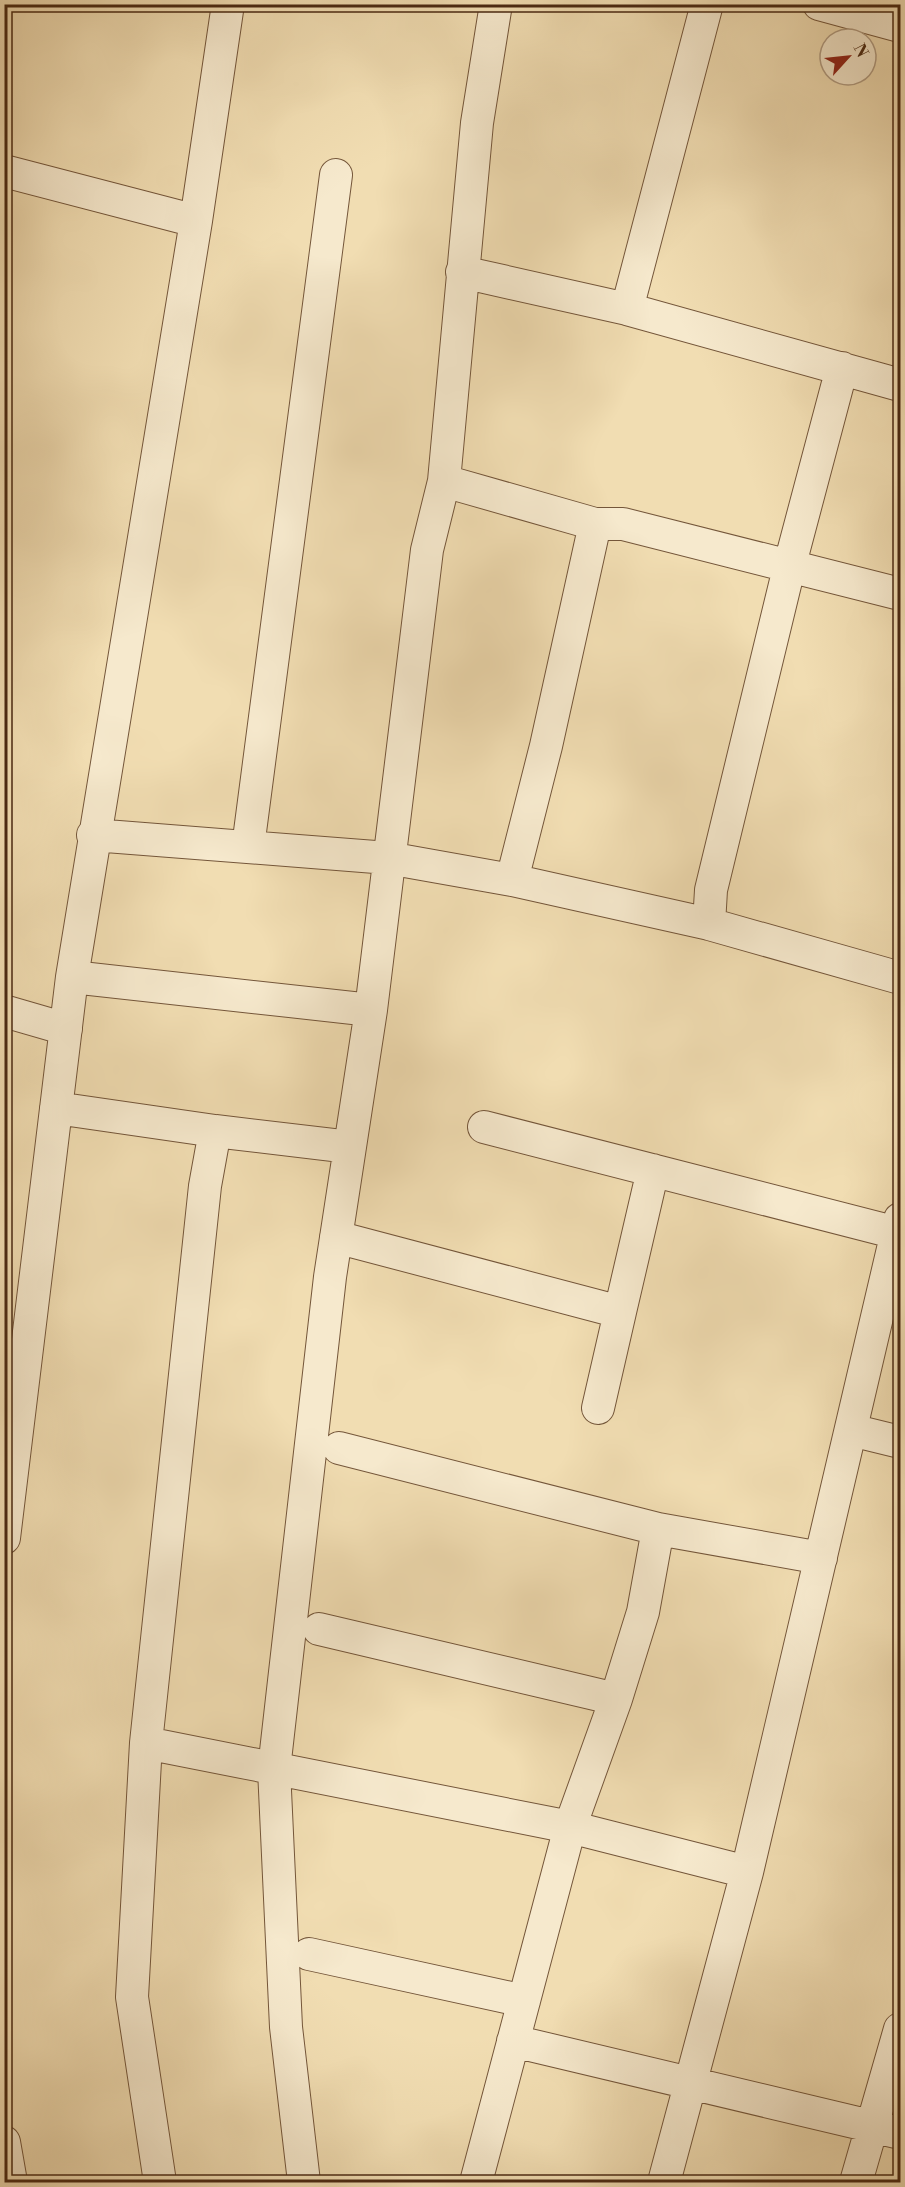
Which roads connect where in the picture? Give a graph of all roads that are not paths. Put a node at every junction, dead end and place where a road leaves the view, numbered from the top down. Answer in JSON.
{"nodes":[{"id":1,"x":228,"y":4,"type":"edge"},
{"id":2,"x":496,"y":4,"type":"edge"},
{"id":3,"x":707,"y":4,"type":"edge"},
{"id":4,"x":819,"y":4,"type":"edge"},
{"id":5,"x":900,"y":26,"type":"edge"},
{"id":6,"x":4,"y":171,"type":"edge"},
{"id":7,"x":336,"y":175,"type":"dead end"},
{"id":8,"x":196,"y":221,"type":"junction"},
{"id":9,"x":462,"y":272,"type":"junction"},
{"id":10,"x":627,"y":309,"type":"junction"},
{"id":11,"x":842,"y":368,"type":"junction"},
{"id":12,"x":900,"y":385,"type":"edge"},
{"id":13,"x":444,"y":481,"type":"junction"},
{"id":14,"x":595,"y":524,"type":"junction"},
{"id":15,"x":790,"y":564,"type":"junction"},
{"id":16,"x":900,"y":594,"type":"edge"},
{"id":17,"x":93,"y":835,"type":"junction"},
{"id":18,"x":248,"y":847,"type":"junction"},
{"id":19,"x":388,"y":858,"type":"junction"},
{"id":20,"x":512,"y":880,"type":"junction"},
{"id":21,"x":709,"y":924,"type":"junction"},
{"id":22,"x":72,"y":977,"type":"junction"},
{"id":23,"x":900,"y":978,"type":"edge"},
{"id":24,"x":371,"y":1010,"type":"junction"},
{"id":25,"x":4,"y":1011,"type":"edge"},
{"id":26,"x":66,"y":1029,"type":"junction"},
{"id":27,"x":56,"y":1108,"type":"junction"},
{"id":28,"x":484,"y":1127,"type":"dead end"},
{"id":29,"x":216,"y":1131,"type":"junction"},
{"id":30,"x":350,"y":1147,"type":"junction"},
{"id":31,"x":653,"y":1170,"type":"junction"},
{"id":32,"x":899,"y":1226,"type":"edge"},
{"id":33,"x":336,"y":1237,"type":"junction"},
{"id":34,"x":620,"y":1312,"type":"junction"},
{"id":35,"x":598,"y":1408,"type":"dead end"},
{"id":36,"x":851,"y":1430,"type":"junction"},
{"id":37,"x":900,"y":1442,"type":"edge"},
{"id":38,"x":339,"y":1448,"type":"dead end"},
{"id":39,"x":658,"y":1529,"type":"junction"},
{"id":40,"x":4,"y":1538,"type":"edge"},
{"id":41,"x":821,"y":1558,"type":"junction"},
{"id":42,"x":319,"y":1629,"type":"dead end"},
{"id":43,"x":616,"y":1699,"type":"junction"},
{"id":44,"x":147,"y":1743,"type":"junction"},
{"id":45,"x":274,"y":1769,"type":"junction"},
{"id":46,"x":570,"y":1827,"type":"junction"},
{"id":47,"x":747,"y":1872,"type":"junction"},
{"id":48,"x":309,"y":1954,"type":"dead end"},
{"id":49,"x":524,"y":2001,"type":"junction"},
{"id":50,"x":900,"y":2029,"type":"edge"},
{"id":51,"x":513,"y":2041,"type":"junction"},
{"id":52,"x":691,"y":2082,"type":"junction"},
{"id":53,"x":886,"y":2128,"type":"edge"},
{"id":54,"x":4,"y":2142,"type":"edge"},
{"id":55,"x":11,"y":2182,"type":"edge"},
{"id":56,"x":160,"y":2182,"type":"edge"},
{"id":57,"x":304,"y":2182,"type":"edge"},
{"id":58,"x":476,"y":2182,"type":"edge"},
{"id":59,"x":664,"y":2182,"type":"edge"},
{"id":60,"x":856,"y":2182,"type":"edge"}],
"edges":[{"from":1,"to":8,"type":"street"},
{"from":2,"to":9,"type":"street"},
{"from":3,"to":10,"type":"street"},
{"from":4,"to":5,"type":"street"},
{"from":6,"to":8,"type":"street"},
{"from":7,"to":18,"type":"street"},
{"from":8,"to":17,"type":"street"},
{"from":9,"to":10,"type":"street"},
{"from":9,"to":13,"type":"street"},
{"from":10,"to":11,"type":"street"},
{"from":11,"to":12,"type":"street"},
{"from":11,"to":15,"type":"street"},
{"from":13,"to":14,"type":"street"},
{"from":13,"to":19,"type":"street"},
{"from":14,"to":15,"type":"street"},
{"from":14,"to":20,"type":"street"},
{"from":15,"to":16,"type":"street"},
{"from":15,"to":21,"type":"street"},
{"from":17,"to":18,"type":"street"},
{"from":17,"to":22,"type":"street"},
{"from":18,"to":19,"type":"street"},
{"from":19,"to":20,"type":"street"},
{"from":19,"to":24,"type":"street"},
{"from":20,"to":21,"type":"street"},
{"from":21,"to":23,"type":"street"},
{"from":22,"to":24,"type":"street"},
{"from":22,"to":26,"type":"street"},
{"from":24,"to":30,"type":"street"},
{"from":25,"to":26,"type":"street"},
{"from":26,"to":27,"type":"street"},
{"from":27,"to":29,"type":"street"},
{"from":27,"to":40,"type":"street"},
{"from":28,"to":31,"type":"street"},
{"from":29,"to":30,"type":"street"},
{"from":29,"to":44,"type":"street"},
{"from":30,"to":33,"type":"street"},
{"from":31,"to":32,"type":"street"},
{"from":31,"to":34,"type":"street"},
{"from":32,"to":36,"type":"street"},
{"from":33,"to":34,"type":"street"},
{"from":33,"to":45,"type":"street"},
{"from":34,"to":35,"type":"street"},
{"from":36,"to":37,"type":"street"},
{"from":36,"to":41,"type":"street"},
{"from":38,"to":39,"type":"street"},
{"from":39,"to":41,"type":"street"},
{"from":39,"to":43,"type":"street"},
{"from":41,"to":47,"type":"street"},
{"from":42,"to":43,"type":"street"},
{"from":43,"to":46,"type":"street"},
{"from":44,"to":45,"type":"street"},
{"from":44,"to":56,"type":"street"},
{"from":45,"to":46,"type":"street"},
{"from":45,"to":57,"type":"street"},
{"from":46,"to":47,"type":"street"},
{"from":46,"to":49,"type":"street"},
{"from":47,"to":52,"type":"street"},
{"from":48,"to":49,"type":"street"},
{"from":49,"to":51,"type":"street"},
{"from":50,"to":53,"type":"street"},
{"from":51,"to":52,"type":"street"},
{"from":51,"to":58,"type":"street"},
{"from":52,"to":53,"type":"street"},
{"from":52,"to":59,"type":"street"},
{"from":53,"to":60,"type":"street"},
{"from":54,"to":55,"type":"street"}]}
